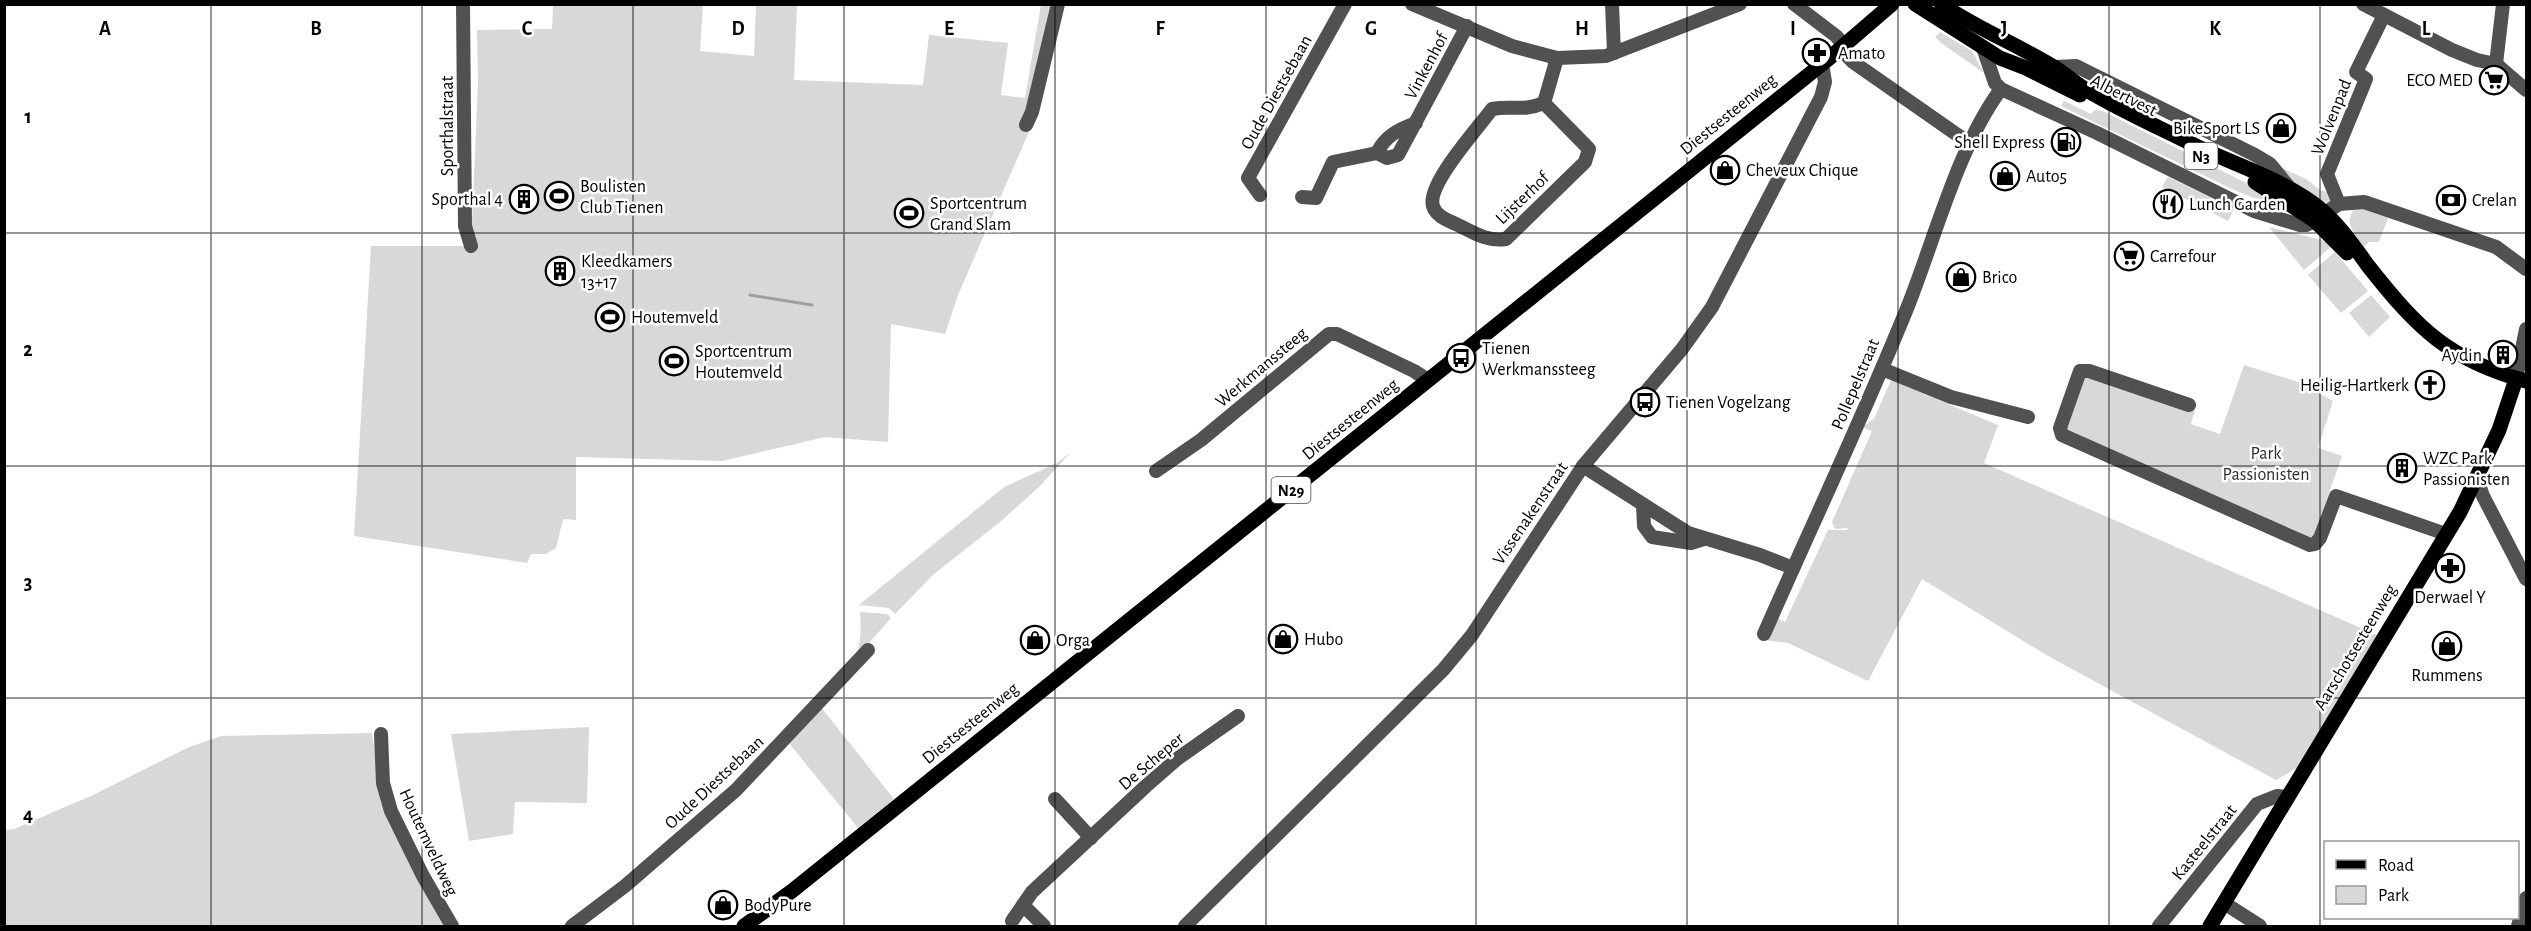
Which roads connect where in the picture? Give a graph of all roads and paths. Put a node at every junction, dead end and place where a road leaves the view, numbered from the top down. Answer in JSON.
{"nodes":[{"id":1,"x":463,"y":4,"type":"edge"},
{"id":2,"x":1058,"y":4,"type":"edge"},
{"id":3,"x":1344,"y":4,"type":"edge"},
{"id":4,"x":1412,"y":4,"type":"edge"},
{"id":5,"x":1612,"y":4,"type":"edge"},
{"id":6,"x":1740,"y":4,"type":"edge"},
{"id":7,"x":1794,"y":4,"type":"edge"},
{"id":8,"x":1915,"y":4,"type":"edge"},
{"id":9,"x":1941,"y":4,"type":"edge"},
{"id":10,"x":2363,"y":4,"type":"edge"},
{"id":11,"x":2503,"y":4,"type":"edge"},
{"id":12,"x":1883,"y":7,"type":"edge"},
{"id":13,"x":2384,"y":15,"type":"junction"},
{"id":14,"x":1467,"y":26,"type":"junction"},
{"id":15,"x":1842,"y":47,"type":"junction"},
{"id":16,"x":1983,"y":48,"type":"junction"},
{"id":17,"x":1614,"y":53,"type":"junction"},
{"id":18,"x":1557,"y":58,"type":"junction"},
{"id":19,"x":1822,"y":64,"type":"junction"},
{"id":20,"x":2496,"y":64,"type":"junction"},
{"id":21,"x":1998,"y":86,"type":"junction"},
{"id":22,"x":2526,"y":90,"type":"edge"},
{"id":23,"x":1544,"y":103,"type":"junction"},
{"id":24,"x":1416,"y":123,"type":"junction"},
{"id":25,"x":1026,"y":125,"type":"dead end"},
{"id":26,"x":1969,"y":143,"type":"junction"},
{"id":27,"x":1377,"y":153,"type":"junction"},
{"id":28,"x":1260,"y":195,"type":"dead end"},
{"id":29,"x":1302,"y":197,"type":"dead end"},
{"id":30,"x":2339,"y":204,"type":"junction"},
{"id":31,"x":2320,"y":217,"type":"junction"},
{"id":32,"x":471,"y":246,"type":"dead end"},
{"id":33,"x":2526,"y":269,"type":"edge"},
{"id":34,"x":2526,"y":330,"type":"edge"},
{"id":35,"x":2426,"y":332,"type":"junction"},
{"id":36,"x":1882,"y":369,"type":"junction"},
{"id":37,"x":1428,"y":380,"type":"junction"},
{"id":38,"x":2521,"y":380,"type":"edge"},
{"id":39,"x":2189,"y":405,"type":"dead end"},
{"id":40,"x":2028,"y":417,"type":"dead end"},
{"id":41,"x":1583,"y":466,"type":"junction"},
{"id":42,"x":1156,"y":471,"type":"dead end"},
{"id":43,"x":2477,"y":479,"type":"junction"},
{"id":44,"x":1643,"y":505,"type":"junction"},
{"id":45,"x":2446,"y":534,"type":"junction"},
{"id":46,"x":1706,"y":538,"type":"junction"},
{"id":47,"x":1793,"y":568,"type":"junction"},
{"id":48,"x":2526,"y":576,"type":"edge"},
{"id":49,"x":1764,"y":634,"type":"dead end"},
{"id":50,"x":868,"y":651,"type":"dead end"},
{"id":51,"x":1238,"y":716,"type":"dead end"},
{"id":52,"x":381,"y":734,"type":"dead end"},
{"id":53,"x":2287,"y":797,"type":"junction"},
{"id":54,"x":1054,"y":799,"type":"dead end"},
{"id":55,"x":1091,"y":838,"type":"junction"},
{"id":56,"x":2526,"y":898,"type":"edge"},
{"id":57,"x":2224,"y":903,"type":"junction"},
{"id":58,"x":1023,"y":904,"type":"junction"},
{"id":59,"x":1012,"y":921,"type":"dead end"},
{"id":60,"x":452,"y":927,"type":"edge"},
{"id":61,"x":572,"y":927,"type":"edge"},
{"id":62,"x":744,"y":927,"type":"edge"},
{"id":63,"x":1044,"y":927,"type":"edge"},
{"id":64,"x":1185,"y":927,"type":"edge"},
{"id":65,"x":2159,"y":927,"type":"edge"},
{"id":66,"x":2210,"y":927,"type":"edge"},
{"id":67,"x":2260,"y":927,"type":"edge"},
{"id":68,"x":2518,"y":927,"type":"edge"}],
"edges":[{"from":1,"to":32,"type":"street","name":"Sporthalstraat"},
{"from":2,"to":25,"type":"street"},
{"from":3,"to":28,"type":"street","name":"Oude Diestsebaan"},
{"from":4,"to":14,"type":"street"},
{"from":5,"to":17,"type":"street"},
{"from":6,"to":17,"type":"street"},
{"from":7,"to":15,"type":"street"},
{"from":8,"to":16,"type":"main road","name":"Albertvest","number":"N3"},
{"from":9,"to":31,"type":"main road","name":"Albertvest","number":"N3"},
{"from":10,"to":13,"type":"street"},
{"from":11,"to":20,"type":"street"},
{"from":12,"to":15,"type":"main road","name":"Diestsesteenweg","number":"N29"},
{"from":13,"to":20,"type":"street"},
{"from":13,"to":30,"type":"street","name":"Wolvenpad"},
{"from":14,"to":18,"type":"street"},
{"from":14,"to":24,"type":"street","name":"Vinkenhof"},
{"from":15,"to":19,"type":"main road","name":"Diestsesteenweg","number":"N29"},
{"from":15,"to":26,"type":"street"},
{"from":16,"to":21,"type":"street"},
{"from":16,"to":31,"type":"main road","name":"Albertvest","number":"N3"},
{"from":17,"to":18,"type":"street"},
{"from":18,"to":23,"type":"street"},
{"from":19,"to":37,"type":"main road","name":"Diestsesteenweg","number":"N29"},
{"from":19,"to":41,"type":"street","name":"Vissenakenstraat"},
{"from":20,"to":22,"type":"street"},
{"from":21,"to":26,"type":"street","name":"Pollepelstraat"},
{"from":21,"to":31,"type":"street"},
{"from":23,"to":23,"type":"street","name":"Lijsterhof"},
{"from":24,"to":27,"type":"street","name":"Vinkenhof"},
{"from":24,"to":27,"type":"street","name":"Vinkenhof"},
{"from":26,"to":36,"type":"street","name":"Pollepelstraat"},
{"from":27,"to":29,"type":"street","name":"Vinkenhof"},
{"from":30,"to":31,"type":"street"},
{"from":30,"to":33,"type":"street"},
{"from":31,"to":35,"type":"main road","name":"Albertvest","number":"N3"},
{"from":31,"to":35,"type":"main road","name":"Albertvest","number":"N3"},
{"from":34,"to":38,"type":"street"},
{"from":35,"to":38,"type":"main road","number":"N3"},
{"from":36,"to":40,"type":"street"},
{"from":36,"to":47,"type":"street","name":"Pollepelstraat"},
{"from":37,"to":42,"type":"street","name":"Werkmanssteeg"},
{"from":37,"to":62,"type":"main road","name":"Diestsesteenweg","number":"N29"},
{"from":38,"to":43,"type":"main road","name":"Aarschotsesteenweg"},
{"from":39,"to":45,"type":"street"},
{"from":41,"to":44,"type":"street"},
{"from":41,"to":64,"type":"street","name":"Vissenakenstraat"},
{"from":43,"to":45,"type":"main road","name":"Aarschotsesteenweg"},
{"from":43,"to":48,"type":"street"},
{"from":44,"to":46,"type":"street"},
{"from":44,"to":46,"type":"street"},
{"from":45,"to":53,"type":"main road","name":"Aarschotsesteenweg"},
{"from":46,"to":47,"type":"street"},
{"from":47,"to":49,"type":"street","name":"Pollepelstraat"},
{"from":50,"to":61,"type":"street","name":"Oude Diestsebaan"},
{"from":51,"to":55,"type":"street","name":"De Scheper"},
{"from":52,"to":60,"type":"street","name":"Houtemveldweg"},
{"from":53,"to":57,"type":"main road","name":"Aarschotsesteenweg"},
{"from":53,"to":65,"type":"street","name":"Kasteelstraat"},
{"from":54,"to":55,"type":"street"},
{"from":55,"to":58,"type":"street","name":"De Scheper"},
{"from":56,"to":68,"type":"street"},
{"from":57,"to":66,"type":"main road","name":"Aarschotsesteenweg"},
{"from":57,"to":67,"type":"street"},
{"from":58,"to":59,"type":"street","name":"De Scheper"},
{"from":58,"to":63,"type":"street"}]}
